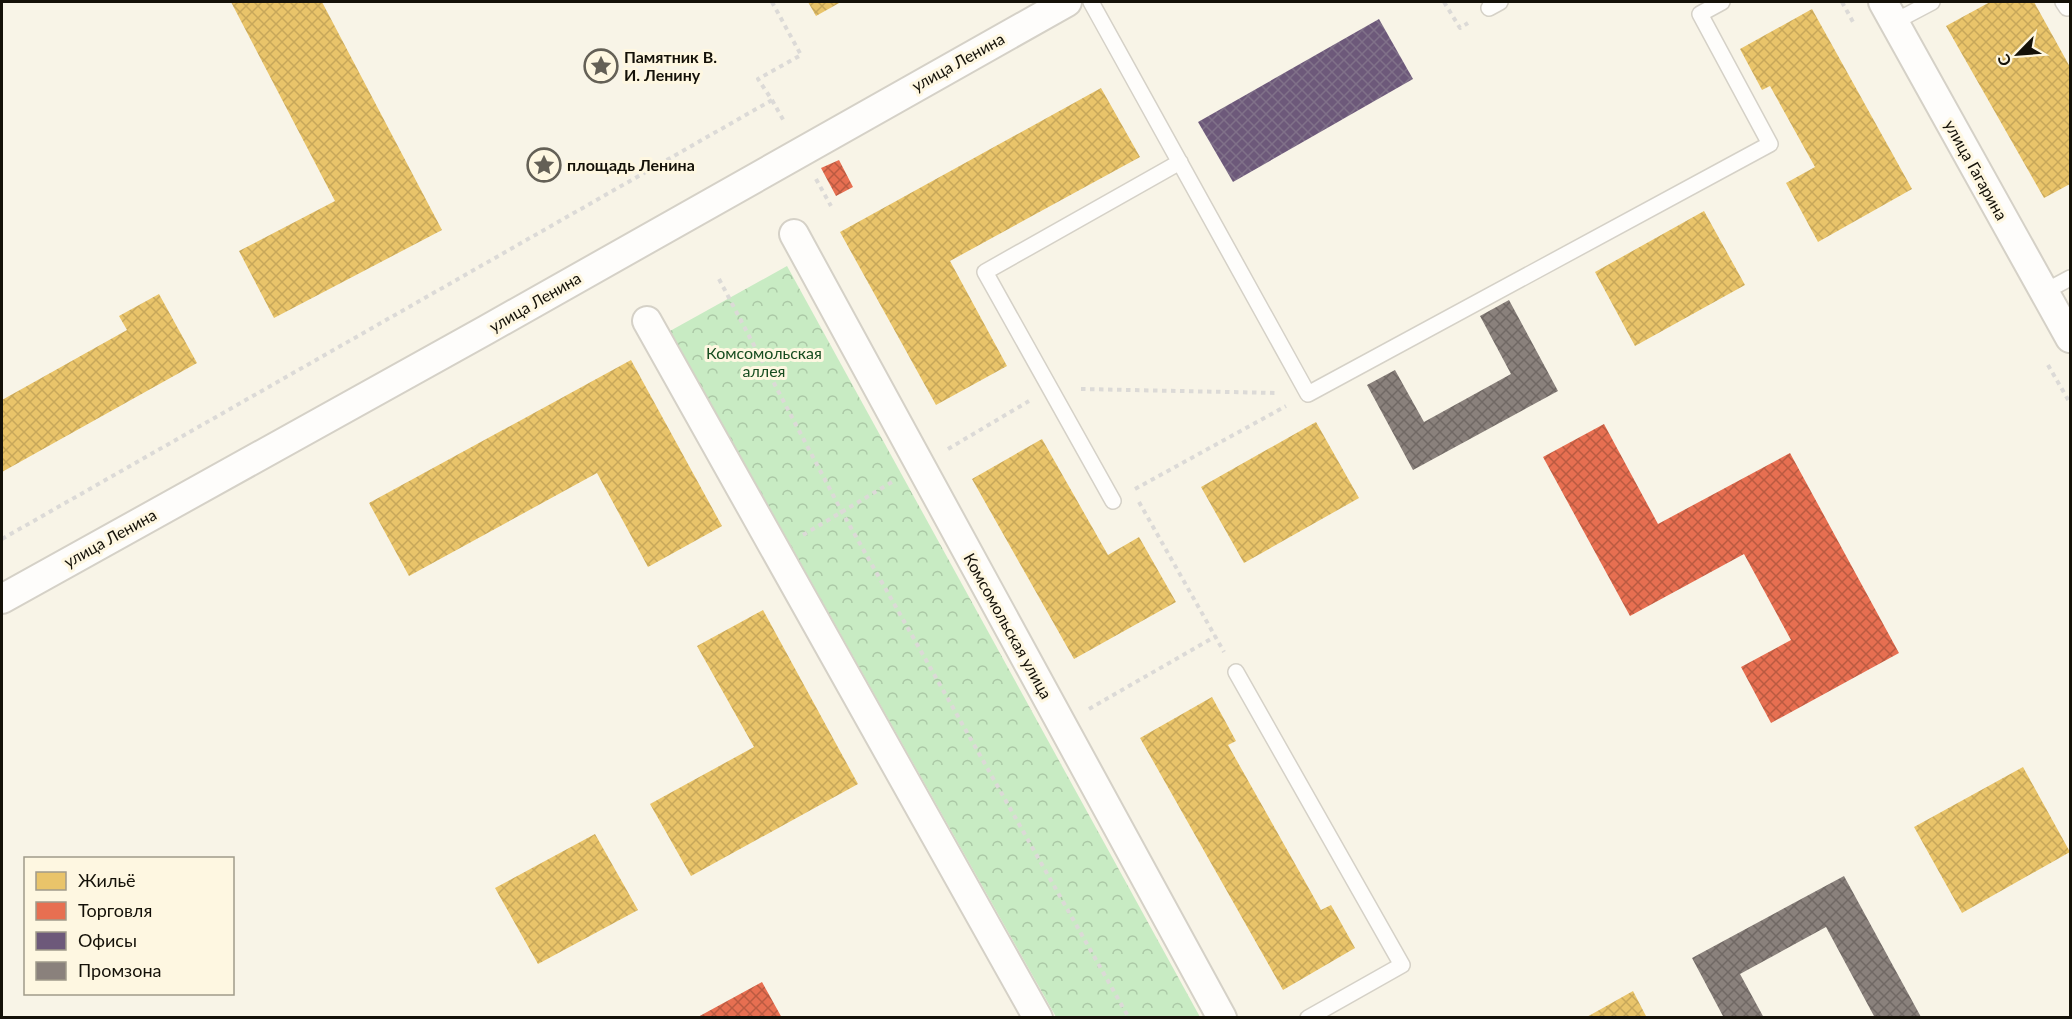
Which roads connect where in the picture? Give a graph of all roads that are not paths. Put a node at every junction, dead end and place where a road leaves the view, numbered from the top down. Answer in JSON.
{"nodes":[{"id":1,"x":1067,"y":2,"type":"edge"},
{"id":2,"x":1091,"y":2,"type":"edge"},
{"id":3,"x":1722,"y":2,"type":"edge"},
{"id":4,"x":1932,"y":2,"type":"edge"},
{"id":5,"x":2063,"y":2,"type":"edge"},
{"id":6,"x":2070,"y":5,"type":"edge"},
{"id":7,"x":1696,"y":8,"type":"edge"},
{"id":8,"x":1888,"y":12,"type":"edge"},
{"id":9,"x":1180,"y":162,"type":"junction"},
{"id":10,"x":794,"y":234,"type":"dead end"},
{"id":11,"x":2070,"y":278,"type":"edge"},
{"id":12,"x":2044,"y":292,"type":"junction"},
{"id":13,"x":647,"y":321,"type":"dead end"},
{"id":14,"x":2070,"y":338,"type":"edge"},
{"id":15,"x":1113,"y":501,"type":"road end"},
{"id":16,"x":2,"y":598,"type":"edge"},
{"id":17,"x":1236,"y":672,"type":"road end"},
{"id":18,"x":1038,"y":1017,"type":"edge"},
{"id":19,"x":1222,"y":1017,"type":"edge"},
{"id":20,"x":1308,"y":1017,"type":"edge"}],
"edges":[{"from":1,"to":16,"type":"street","name":"улица Ленина"},
{"from":2,"to":9,"type":"lane"},
{"from":3,"to":7,"type":"lane"},
{"from":4,"to":8,"type":"lane"},
{"from":5,"to":6,"type":"lane"},
{"from":7,"to":9,"type":"lane"},
{"from":8,"to":12,"type":"street","name":"улица Гагарина"},
{"from":9,"to":15,"type":"lane"},
{"from":10,"to":19,"type":"street","name":"Комсомольская улица"},
{"from":11,"to":12,"type":"lane"},
{"from":12,"to":14,"type":"street","name":"улица Гагарина"},
{"from":13,"to":18,"type":"street"},
{"from":17,"to":20,"type":"lane"}]}
